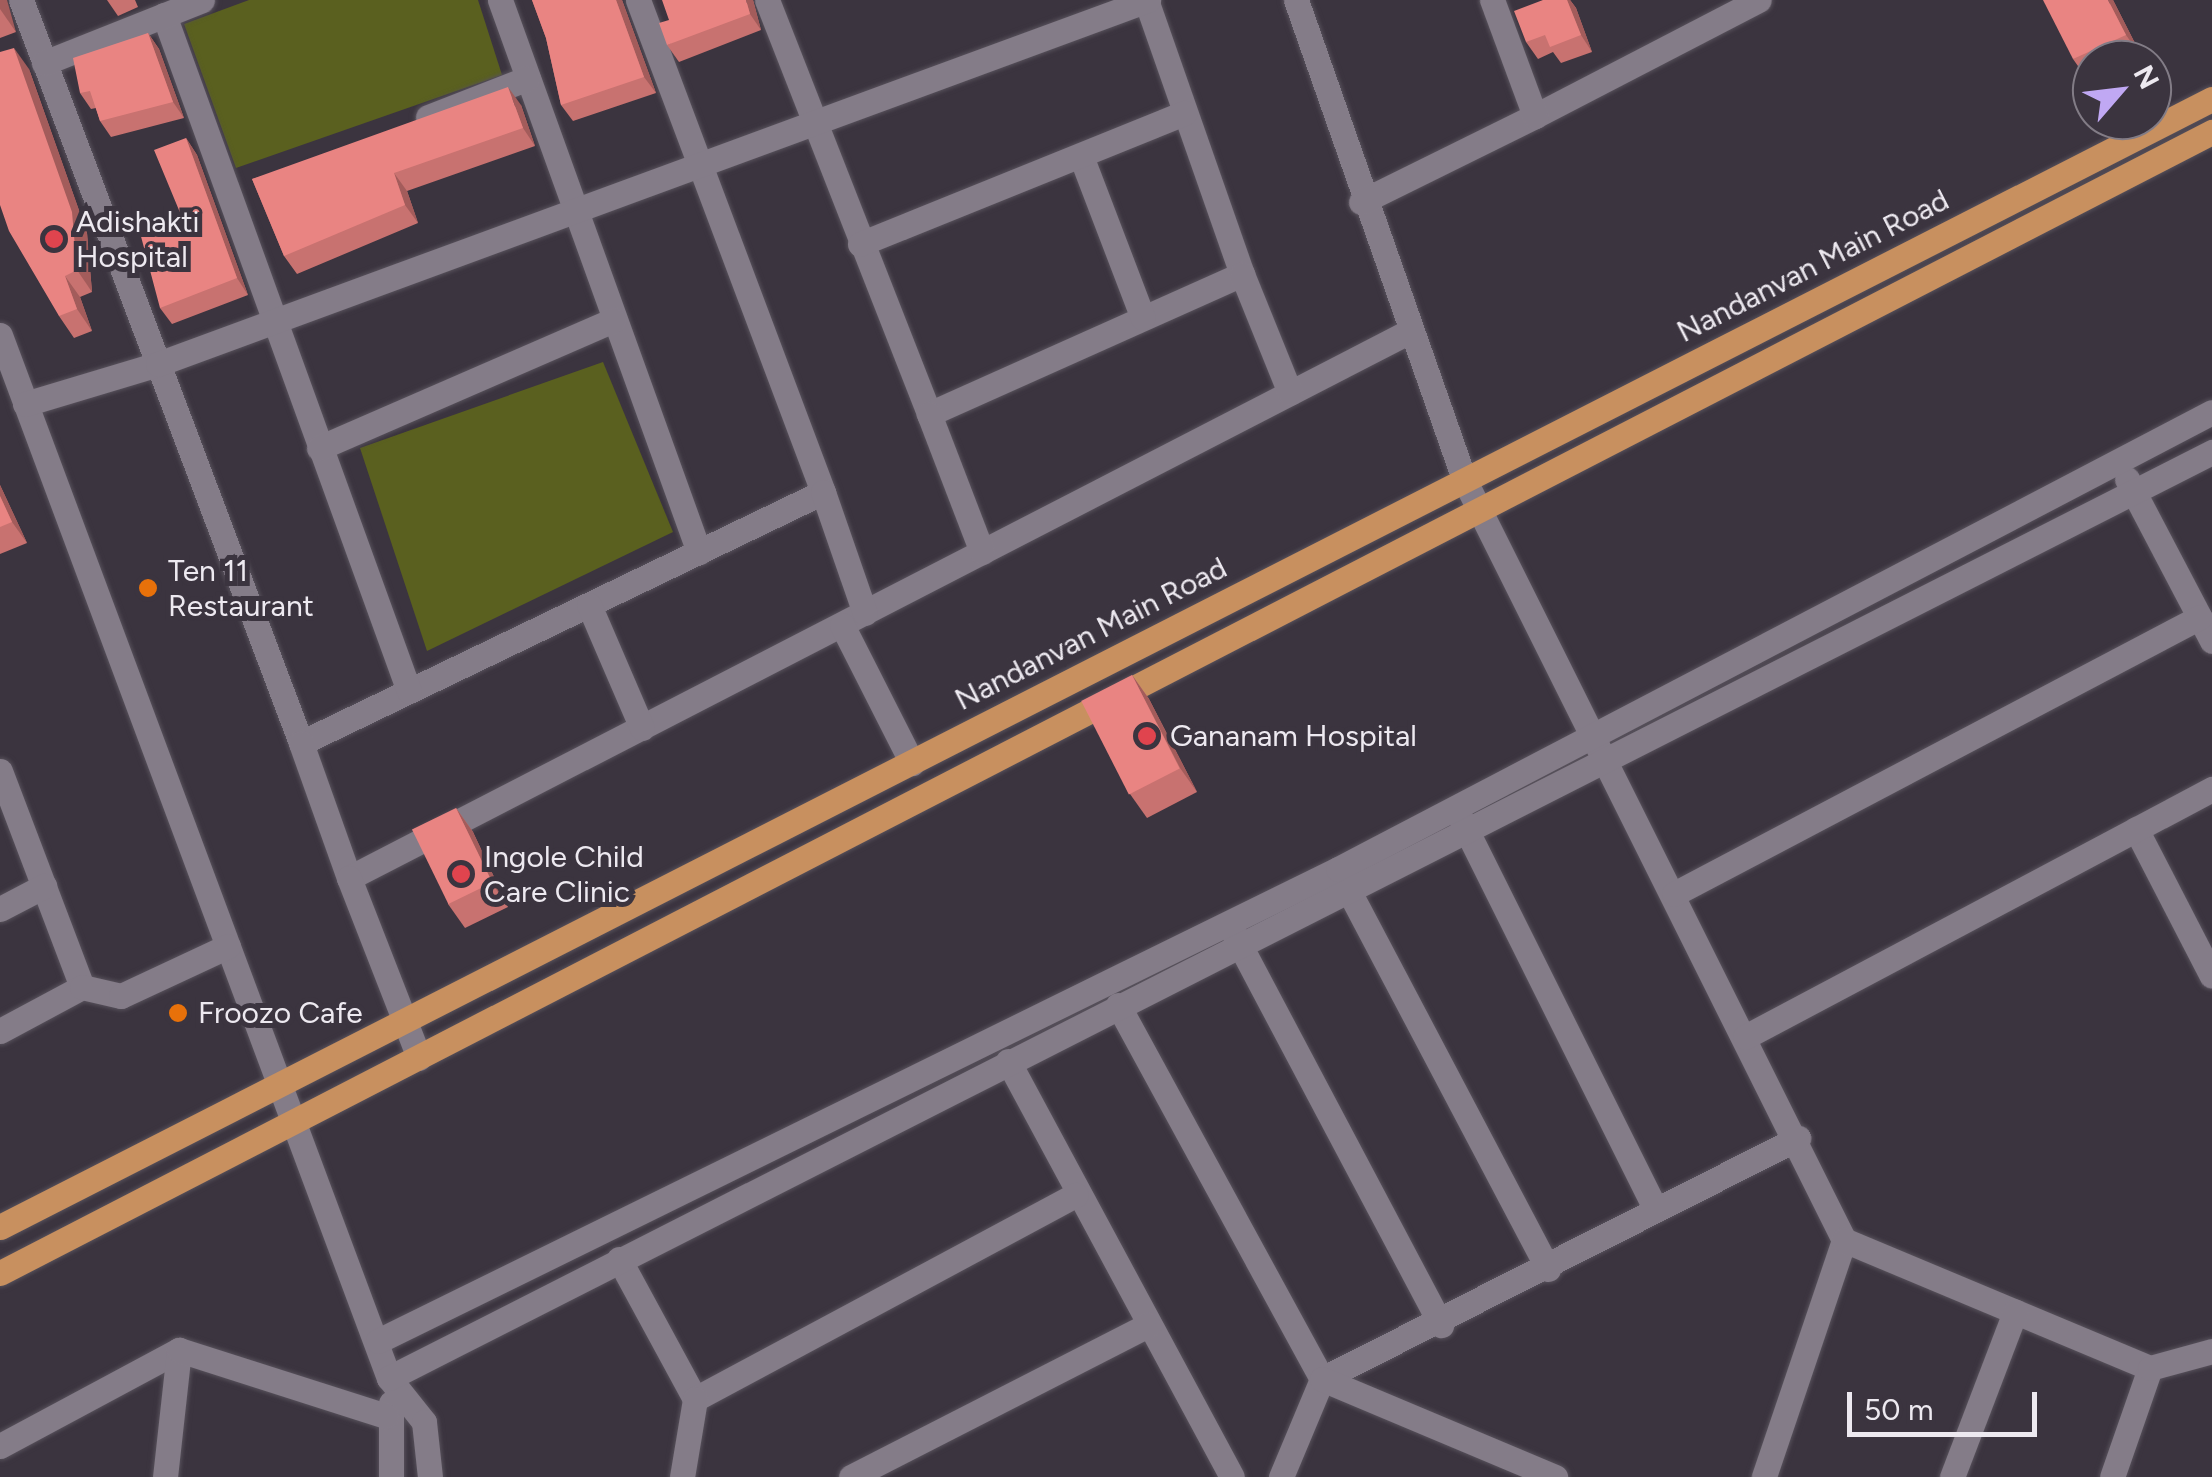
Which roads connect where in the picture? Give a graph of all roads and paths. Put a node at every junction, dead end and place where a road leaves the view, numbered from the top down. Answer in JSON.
{"nodes":[{"id":1,"x":21,"y":0,"type":"edge"},
{"id":2,"x":202,"y":0,"type":"edge"},
{"id":3,"x":500,"y":0,"type":"edge"},
{"id":4,"x":638,"y":0,"type":"edge"},
{"id":5,"x":766,"y":0,"type":"edge"},
{"id":6,"x":1147,"y":0,"type":"edge"},
{"id":7,"x":1296,"y":0,"type":"edge"},
{"id":8,"x":1492,"y":0,"type":"edge"},
{"id":9,"x":1759,"y":0,"type":"edge"},
{"id":10,"x":164,"y":15,"type":"junction"},
{"id":11,"x":44,"y":63,"type":"junction"},
{"id":12,"x":528,"y":78,"type":"junction"},
{"id":13,"x":2212,"y":99,"type":"edge"},
{"id":14,"x":1185,"y":112,"type":"junction"},
{"id":15,"x":1535,"y":116,"type":"junction"},
{"id":16,"x":810,"y":120,"type":"junction"},
{"id":17,"x":404,"y":126,"type":"edge"},
{"id":18,"x":2212,"y":132,"type":"edge"},
{"id":19,"x":1081,"y":156,"type":"junction"},
{"id":20,"x":698,"y":160,"type":"junction"},
{"id":21,"x":262,"y":180,"type":"edge"},
{"id":22,"x":227,"y":194,"type":"junction"},
{"id":23,"x":1361,"y":202,"type":"junction"},
{"id":24,"x":578,"y":204,"type":"junction"},
{"id":25,"x":860,"y":244,"type":"junction"},
{"id":26,"x":1242,"y":274,"type":"junction"},
{"id":27,"x":1144,"y":318,"type":"junction"},
{"id":28,"x":272,"y":320,"type":"junction"},
{"id":29,"x":613,"y":320,"type":"junction"},
{"id":30,"x":1410,"y":330,"type":"junction"},
{"id":31,"x":0,"y":335,"type":"edge"},
{"id":32,"x":158,"y":364,"type":"junction"},
{"id":33,"x":7,"y":378,"type":"edge"},
{"id":34,"x":1290,"y":393,"type":"junction"},
{"id":35,"x":25,"y":404,"type":"junction"},
{"id":36,"x":2212,"y":412,"type":"edge"},
{"id":37,"x":929,"y":414,"type":"junction"},
{"id":38,"x":319,"y":448,"type":"junction"},
{"id":39,"x":2212,"y":452,"type":"edge"},
{"id":40,"x":2118,"y":462,"type":"junction"},
{"id":41,"x":1464,"y":479,"type":"junction"},
{"id":42,"x":2134,"y":491,"type":"junction"},
{"id":43,"x":822,"y":492,"type":"junction"},
{"id":44,"x":1478,"y":510,"type":"junction"},
{"id":45,"x":699,"y":552,"type":"junction"},
{"id":46,"x":982,"y":552,"type":"junction"},
{"id":47,"x":589,"y":605,"type":"junction"},
{"id":48,"x":2200,"y":617,"type":"junction"},
{"id":49,"x":853,"y":619,"type":"junction"},
{"id":50,"x":2212,"y":641,"type":"edge"},
{"id":51,"x":409,"y":691,"type":"junction"},
{"id":52,"x":642,"y":728,"type":"junction"},
{"id":53,"x":1590,"y":737,"type":"junction"},
{"id":54,"x":302,"y":743,"type":"junction"},
{"id":55,"x":912,"y":763,"type":"junction"},
{"id":56,"x":1603,"y":763,"type":"junction"},
{"id":57,"x":0,"y":772,"type":"edge"},
{"id":58,"x":2212,"y":789,"type":"edge"},
{"id":59,"x":1455,"y":806,"type":"junction"},
{"id":60,"x":2136,"y":829,"type":"junction"},
{"id":61,"x":1467,"y":831,"type":"junction"},
{"id":62,"x":350,"y":878,"type":"junction"},
{"id":63,"x":1343,"y":880,"type":"junction"},
{"id":64,"x":44,"y":886,"type":"junction"},
{"id":65,"x":1674,"y":894,"type":"junction"},
{"id":66,"x":0,"y":908,"type":"edge"},
{"id":67,"x":1234,"y":934,"type":"junction"},
{"id":68,"x":228,"y":946,"type":"junction"},
{"id":69,"x":2212,"y":976,"type":"edge"},
{"id":70,"x":82,"y":987,"type":"junction"},
{"id":71,"x":1118,"y":1005,"type":"junction"},
{"id":72,"x":404,"y":1024,"type":"junction"},
{"id":73,"x":0,"y":1031,"type":"edge"},
{"id":74,"x":1745,"y":1037,"type":"junction"},
{"id":75,"x":419,"y":1058,"type":"junction"},
{"id":76,"x":1008,"y":1061,"type":"junction"},
{"id":77,"x":280,"y":1085,"type":"junction"},
{"id":78,"x":293,"y":1122,"type":"junction"},
{"id":79,"x":1798,"y":1138,"type":"junction"},
{"id":80,"x":1076,"y":1195,"type":"junction"},
{"id":81,"x":1656,"y":1210,"type":"junction"},
{"id":82,"x":0,"y":1227,"type":"edge"},
{"id":83,"x":1844,"y":1240,"type":"junction"},
{"id":84,"x":618,"y":1259,"type":"junction"},
{"id":85,"x":1548,"y":1270,"type":"junction"},
{"id":86,"x":0,"y":1273,"type":"edge"},
{"id":87,"x":2015,"y":1312,"type":"junction"},
{"id":88,"x":1148,"y":1325,"type":"junction"},
{"id":89,"x":1440,"y":1325,"type":"junction"},
{"id":90,"x":378,"y":1341,"type":"junction"},
{"id":91,"x":179,"y":1350,"type":"junction"},
{"id":92,"x":2212,"y":1350,"type":"edge"},
{"id":93,"x":2150,"y":1368,"type":"junction"},
{"id":94,"x":1322,"y":1379,"type":"junction"},
{"id":95,"x":390,"y":1396,"type":"junction"},
{"id":96,"x":694,"y":1399,"type":"junction"},
{"id":97,"x":0,"y":1446,"type":"edge"},
{"id":98,"x":165,"y":1477,"type":"edge"},
{"id":99,"x":392,"y":1477,"type":"edge"},
{"id":100,"x":430,"y":1477,"type":"edge"},
{"id":101,"x":682,"y":1477,"type":"edge"},
{"id":102,"x":851,"y":1477,"type":"edge"},
{"id":103,"x":1232,"y":1477,"type":"edge"},
{"id":104,"x":1282,"y":1477,"type":"edge"},
{"id":105,"x":1555,"y":1477,"type":"edge"},
{"id":106,"x":1764,"y":1477,"type":"edge"},
{"id":107,"x":1952,"y":1477,"type":"edge"},
{"id":108,"x":2112,"y":1477,"type":"edge"}],
"edges":[{"from":1,"to":11,"type":"street"},
{"from":2,"to":10,"type":"street"},
{"from":3,"to":12,"type":"street"},
{"from":4,"to":20,"type":"street"},
{"from":5,"to":16,"type":"street"},
{"from":6,"to":14,"type":"street"},
{"from":6,"to":16,"type":"street"},
{"from":7,"to":23,"type":"street"},
{"from":8,"to":15,"type":"street"},
{"from":9,"to":15,"type":"street"},
{"from":10,"to":11,"type":"street"},
{"from":10,"to":22,"type":"street"},
{"from":11,"to":32,"type":"street"},
{"from":12,"to":17,"type":"street"},
{"from":12,"to":24,"type":"street"},
{"from":13,"to":41,"type":"main road","name":"Nandanvan Main Road"},
{"from":14,"to":19,"type":"street"},
{"from":14,"to":26,"type":"street"},
{"from":15,"to":23,"type":"street"},
{"from":16,"to":20,"type":"street"},
{"from":16,"to":25,"type":"street"},
{"from":18,"to":44,"type":"main road"},
{"from":19,"to":25,"type":"street"},
{"from":19,"to":27,"type":"street"},
{"from":20,"to":24,"type":"street"},
{"from":20,"to":43,"type":"street"},
{"from":21,"to":22,"type":"street"},
{"from":22,"to":28,"type":"street"},
{"from":23,"to":30,"type":"street"},
{"from":24,"to":28,"type":"street"},
{"from":24,"to":29,"type":"street"},
{"from":25,"to":37,"type":"street"},
{"from":26,"to":27,"type":"street"},
{"from":26,"to":34,"type":"street"},
{"from":27,"to":37,"type":"street"},
{"from":28,"to":32,"type":"street"},
{"from":28,"to":38,"type":"street"},
{"from":29,"to":38,"type":"street"},
{"from":29,"to":45,"type":"street"},
{"from":30,"to":34,"type":"street"},
{"from":30,"to":41,"type":"street"},
{"from":31,"to":33,"type":"street"},
{"from":32,"to":35,"type":"street"},
{"from":32,"to":54,"type":"street"},
{"from":33,"to":35,"type":"street"},
{"from":34,"to":46,"type":"street"},
{"from":35,"to":68,"type":"street"},
{"from":36,"to":40,"type":"street"},
{"from":37,"to":46,"type":"street"},
{"from":38,"to":51,"type":"street"},
{"from":39,"to":42,"type":"street"},
{"from":40,"to":42,"type":"street"},
{"from":40,"to":53,"type":"street"},
{"from":41,"to":44,"type":"street"},
{"from":41,"to":55,"type":"main road","name":"Nandanvan Main Road"},
{"from":42,"to":48,"type":"street"},
{"from":42,"to":56,"type":"street"},
{"from":43,"to":45,"type":"street"},
{"from":43,"to":49,"type":"street"},
{"from":44,"to":53,"type":"street"},
{"from":44,"to":75,"type":"main road"},
{"from":45,"to":47,"type":"street"},
{"from":46,"to":49,"type":"street"},
{"from":47,"to":51,"type":"street"},
{"from":47,"to":52,"type":"street"},
{"from":48,"to":50,"type":"street"},
{"from":48,"to":65,"type":"street"},
{"from":49,"to":52,"type":"street"},
{"from":49,"to":55,"type":"street"},
{"from":51,"to":54,"type":"street"},
{"from":52,"to":62,"type":"street"},
{"from":53,"to":56,"type":"street"},
{"from":53,"to":59,"type":"street"},
{"from":54,"to":62,"type":"street"},
{"from":55,"to":72,"type":"main road","name":"Nandanvan Main Road"},
{"from":56,"to":61,"type":"street"},
{"from":56,"to":65,"type":"street"},
{"from":57,"to":64,"type":"street"},
{"from":58,"to":60,"type":"street"},
{"from":59,"to":61,"type":"street"},
{"from":59,"to":63,"type":"street"},
{"from":60,"to":69,"type":"street"},
{"from":60,"to":74,"type":"street"},
{"from":61,"to":63,"type":"street"},
{"from":61,"to":81,"type":"street"},
{"from":62,"to":72,"type":"street"},
{"from":63,"to":67,"type":"street"},
{"from":63,"to":85,"type":"street"},
{"from":64,"to":66,"type":"street"},
{"from":64,"to":70,"type":"street"},
{"from":65,"to":74,"type":"street"},
{"from":67,"to":71,"type":"street"},
{"from":67,"to":89,"type":"street"},
{"from":67,"to":90,"type":"street"},
{"from":68,"to":70,"type":"street"},
{"from":68,"to":77,"type":"street"},
{"from":70,"to":73,"type":"street"},
{"from":71,"to":76,"type":"street"},
{"from":71,"to":94,"type":"street"},
{"from":72,"to":75,"type":"street"},
{"from":72,"to":77,"type":"main road","name":"Nandanvan Main Road"},
{"from":74,"to":79,"type":"street"},
{"from":75,"to":78,"type":"main road"},
{"from":76,"to":80,"type":"street"},
{"from":76,"to":84,"type":"street"},
{"from":77,"to":78,"type":"street"},
{"from":77,"to":82,"type":"main road","name":"Nandanvan Main Road"},
{"from":78,"to":86,"type":"main road"},
{"from":78,"to":90,"type":"street"},
{"from":79,"to":81,"type":"street"},
{"from":79,"to":83,"type":"street"},
{"from":80,"to":88,"type":"street"},
{"from":80,"to":96,"type":"street"},
{"from":81,"to":85,"type":"street"},
{"from":83,"to":87,"type":"street"},
{"from":83,"to":106,"type":"street"},
{"from":84,"to":95,"type":"street"},
{"from":84,"to":96,"type":"street"},
{"from":85,"to":89,"type":"street"},
{"from":87,"to":93,"type":"street"},
{"from":87,"to":107,"type":"street"},
{"from":88,"to":102,"type":"street"},
{"from":88,"to":103,"type":"street"},
{"from":89,"to":94,"type":"street"},
{"from":90,"to":95,"type":"street"},
{"from":91,"to":95,"type":"street"},
{"from":91,"to":97,"type":"street"},
{"from":91,"to":98,"type":"street"},
{"from":92,"to":93,"type":"street"},
{"from":93,"to":108,"type":"street"},
{"from":94,"to":104,"type":"street"},
{"from":94,"to":105,"type":"street"},
{"from":95,"to":99,"type":"street"},
{"from":95,"to":100,"type":"street"},
{"from":96,"to":101,"type":"street"}]}
